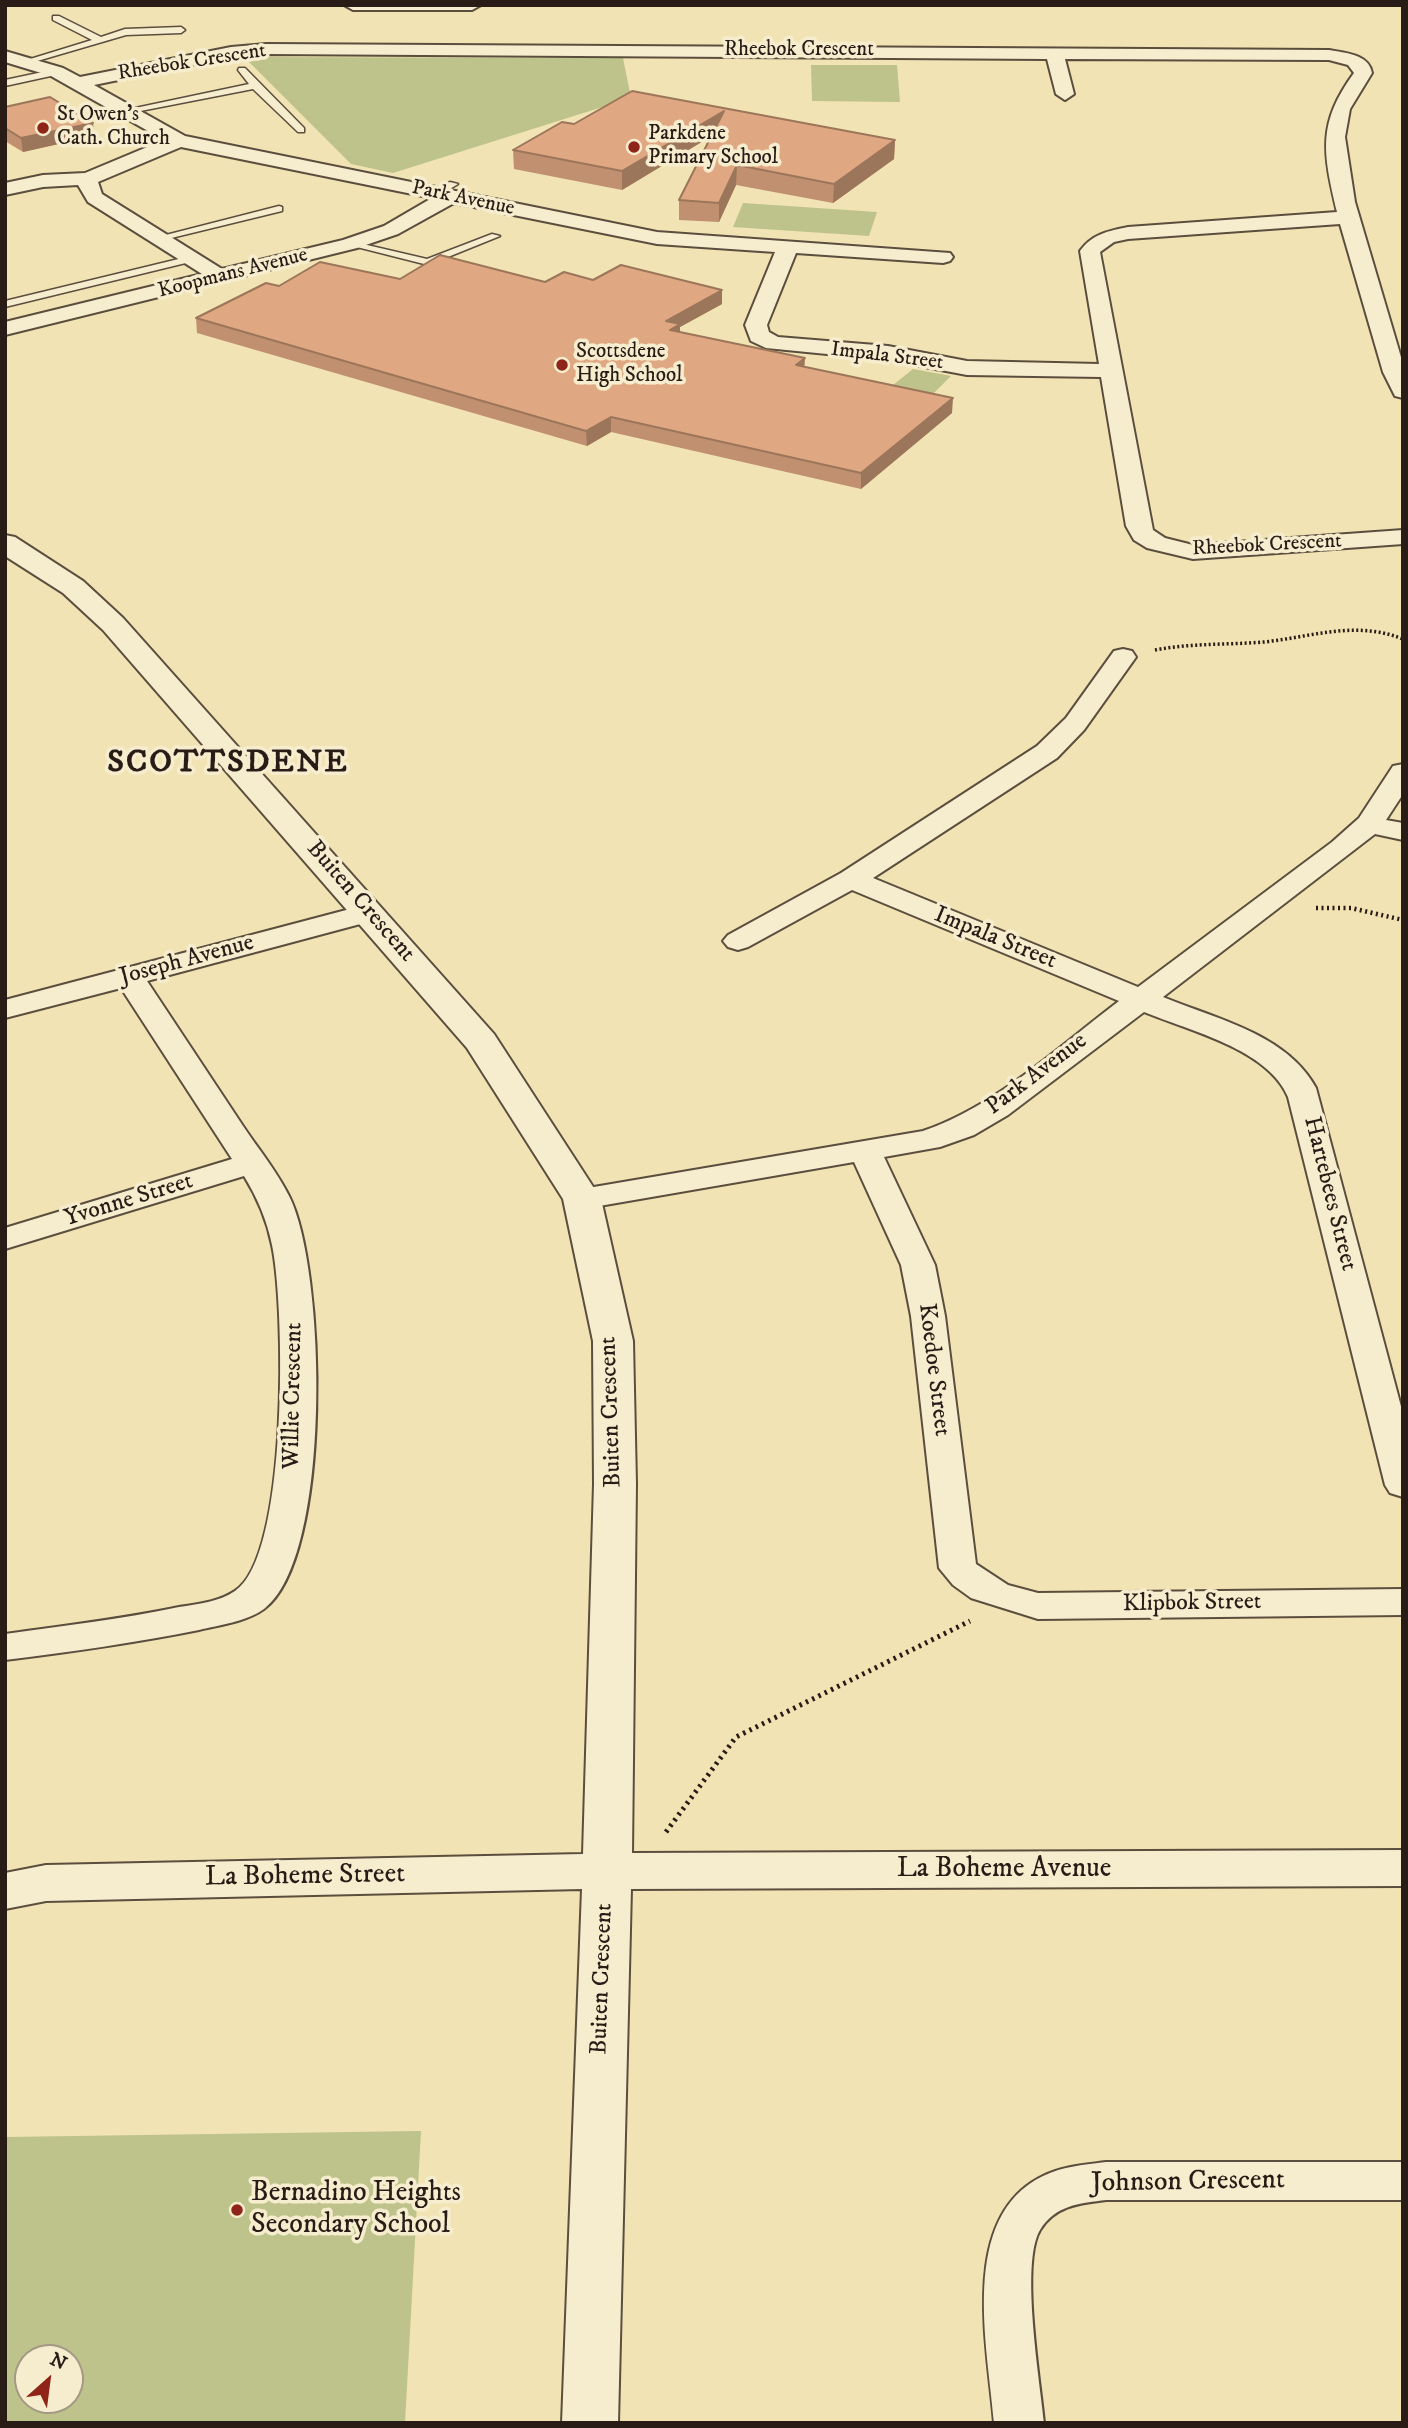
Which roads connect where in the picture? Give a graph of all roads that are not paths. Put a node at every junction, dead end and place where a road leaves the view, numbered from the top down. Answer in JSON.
{"nodes":[{"id":1,"x":353,"y":5,"type":"edge"},
{"id":2,"x":472,"y":5,"type":"edge"},
{"id":3,"x":56,"y":18,"type":"dead end"},
{"id":4,"x":181,"y":30,"type":"dead end"},
{"id":5,"x":98,"y":39,"type":"junction"},
{"id":6,"x":1054,"y":52,"type":"junction"},
{"id":7,"x":5,"y":56,"type":"edge"},
{"id":8,"x":30,"y":62,"type":"junction"},
{"id":9,"x":242,"y":69,"type":"dead end"},
{"id":10,"x":57,"y":72,"type":"junction"},
{"id":11,"x":5,"y":83,"type":"edge"},
{"id":12,"x":78,"y":83,"type":"junction"},
{"id":13,"x":255,"y":86,"type":"junction"},
{"id":14,"x":1065,"y":94,"type":"dead end"},
{"id":15,"x":125,"y":111,"type":"junction"},
{"id":16,"x":301,"y":130,"type":"dead end"},
{"id":17,"x":179,"y":141,"type":"junction"},
{"id":18,"x":88,"y":179,"type":"junction"},
{"id":19,"x":5,"y":189,"type":"edge"},
{"id":20,"x":447,"y":192,"type":"junction"},
{"id":21,"x":279,"y":209,"type":"dead end"},
{"id":22,"x":1349,"y":217,"type":"junction"},
{"id":23,"x":495,"y":236,"type":"dead end"},
{"id":24,"x":159,"y":238,"type":"junction"},
{"id":25,"x":350,"y":244,"type":"junction"},
{"id":26,"x":787,"y":249,"type":"junction"},
{"id":27,"x":463,"y":256,"type":"dead end"},
{"id":28,"x":943,"y":257,"type":"dead end"},
{"id":29,"x":191,"y":259,"type":"junction"},
{"id":30,"x":442,"y":259,"type":"junction"},
{"id":31,"x":222,"y":278,"type":"junction"},
{"id":32,"x":5,"y":304,"type":"edge"},
{"id":33,"x":5,"y":329,"type":"edge"},
{"id":34,"x":1111,"y":371,"type":"junction"},
{"id":35,"x":1400,"y":378,"type":"edge"},
{"id":36,"x":1403,"y":537,"type":"edge"},
{"id":37,"x":5,"y":543,"type":"edge"},
{"id":38,"x":1123,"y":657,"type":"road end"},
{"id":39,"x":1403,"y":772,"type":"edge"},
{"id":40,"x":1369,"y":824,"type":"junction"},
{"id":41,"x":1403,"y":832,"type":"edge"},
{"id":42,"x":851,"y":879,"type":"junction"},
{"id":43,"x":369,"y":913,"type":"junction"},
{"id":44,"x":738,"y":941,"type":"dead end"},
{"id":45,"x":129,"y":977,"type":"junction"},
{"id":46,"x":1139,"y":998,"type":"junction"},
{"id":47,"x":5,"y":1009,"type":"edge"},
{"id":48,"x":864,"y":1149,"type":"junction"},
{"id":49,"x":253,"y":1163,"type":"junction"},
{"id":50,"x":582,"y":1199,"type":"junction"},
{"id":51,"x":5,"y":1239,"type":"edge"},
{"id":52,"x":1403,"y":1485,"type":"edge"},
{"id":53,"x":984,"y":1590,"type":"joint"},
{"id":54,"x":1403,"y":1602,"type":"edge"},
{"id":55,"x":5,"y":1647,"type":"edge"},
{"id":56,"x":1403,"y":1868,"type":"edge"},
{"id":57,"x":606,"y":1871,"type":"junction"},
{"id":58,"x":5,"y":1891,"type":"edge"},
{"id":59,"x":1403,"y":2180,"type":"edge"},
{"id":60,"x":590,"y":2423,"type":"edge"},
{"id":61,"x":1019,"y":2423,"type":"edge"}],
"edges":[{"from":1,"to":2,"type":"street"},
{"from":3,"to":5,"type":"lane"},
{"from":4,"to":5,"type":"lane"},
{"from":5,"to":8,"type":"lane"},
{"from":6,"to":12,"type":"street","name":"Rheebok Crescent"},
{"from":6,"to":14,"type":"street"},
{"from":6,"to":22,"type":"street","name":"Rheebok Crescent"},
{"from":7,"to":8,"type":"street","name":"Park Avenue"},
{"from":8,"to":10,"type":"street","name":"Park Avenue"},
{"from":9,"to":13,"type":"lane"},
{"from":10,"to":11,"type":"lane"},
{"from":10,"to":12,"type":"street","name":"Park Avenue"},
{"from":12,"to":15,"type":"street","name":"Park Avenue"},
{"from":13,"to":15,"type":"lane"},
{"from":13,"to":16,"type":"lane"},
{"from":15,"to":17,"type":"street","name":"Park Avenue"},
{"from":17,"to":18,"type":"street"},
{"from":17,"to":20,"type":"street","name":"Park Avenue"},
{"from":18,"to":19,"type":"street"},
{"from":18,"to":24,"type":"street"},
{"from":20,"to":25,"type":"street","name":"Koopmans Avenue"},
{"from":20,"to":26,"type":"street","name":"Park Avenue"},
{"from":21,"to":24,"type":"lane"},
{"from":22,"to":34,"type":"street","name":"Rheebok Crescent"},
{"from":22,"to":35,"type":"street","name":"Rheebok Crescent"},
{"from":23,"to":30,"type":"lane"},
{"from":24,"to":29,"type":"street"},
{"from":25,"to":30,"type":"lane"},
{"from":25,"to":31,"type":"street","name":"Koopmans Avenue"},
{"from":26,"to":28,"type":"street","name":"Park Avenue"},
{"from":26,"to":34,"type":"street","name":"Impala Street"},
{"from":27,"to":30,"type":"lane"},
{"from":29,"to":31,"type":"street"},
{"from":29,"to":32,"type":"lane"},
{"from":31,"to":33,"type":"street","name":"Koopmans Avenue"},
{"from":34,"to":36,"type":"street","name":"Rheebok Crescent"},
{"from":37,"to":43,"type":"street","name":"Buiten Crescent"},
{"from":38,"to":42,"type":"street"},
{"from":39,"to":40,"type":"street","name":"Park Avenue"},
{"from":40,"to":41,"type":"street"},
{"from":40,"to":46,"type":"street","name":"Park Avenue"},
{"from":42,"to":44,"type":"street"},
{"from":42,"to":46,"type":"street","name":"Impala Street"},
{"from":43,"to":45,"type":"street","name":"Joseph Avenue"},
{"from":43,"to":50,"type":"street","name":"Buiten Crescent"},
{"from":45,"to":47,"type":"street","name":"Joseph Avenue"},
{"from":45,"to":49,"type":"street","name":"Willie Crescent"},
{"from":46,"to":48,"type":"street","name":"Park Avenue"},
{"from":46,"to":52,"type":"street","name":"Hartebees Street"},
{"from":48,"to":50,"type":"street","name":"Park Avenue"},
{"from":48,"to":53,"type":"street","name":"Koedoe Street"},
{"from":49,"to":51,"type":"street","name":"Yvonne Street"},
{"from":49,"to":55,"type":"street","name":"Willie Crescent"},
{"from":50,"to":57,"type":"street","name":"Buiten Crescent"},
{"from":53,"to":54,"type":"street","name":"Klipbok Street"},
{"from":56,"to":57,"type":"street","name":"La Boheme Avenue"},
{"from":57,"to":58,"type":"street","name":"La Boheme Street"},
{"from":57,"to":60,"type":"street","name":"Buiten Crescent"},
{"from":59,"to":61,"type":"street","name":"Johnson Crescent"}]}
